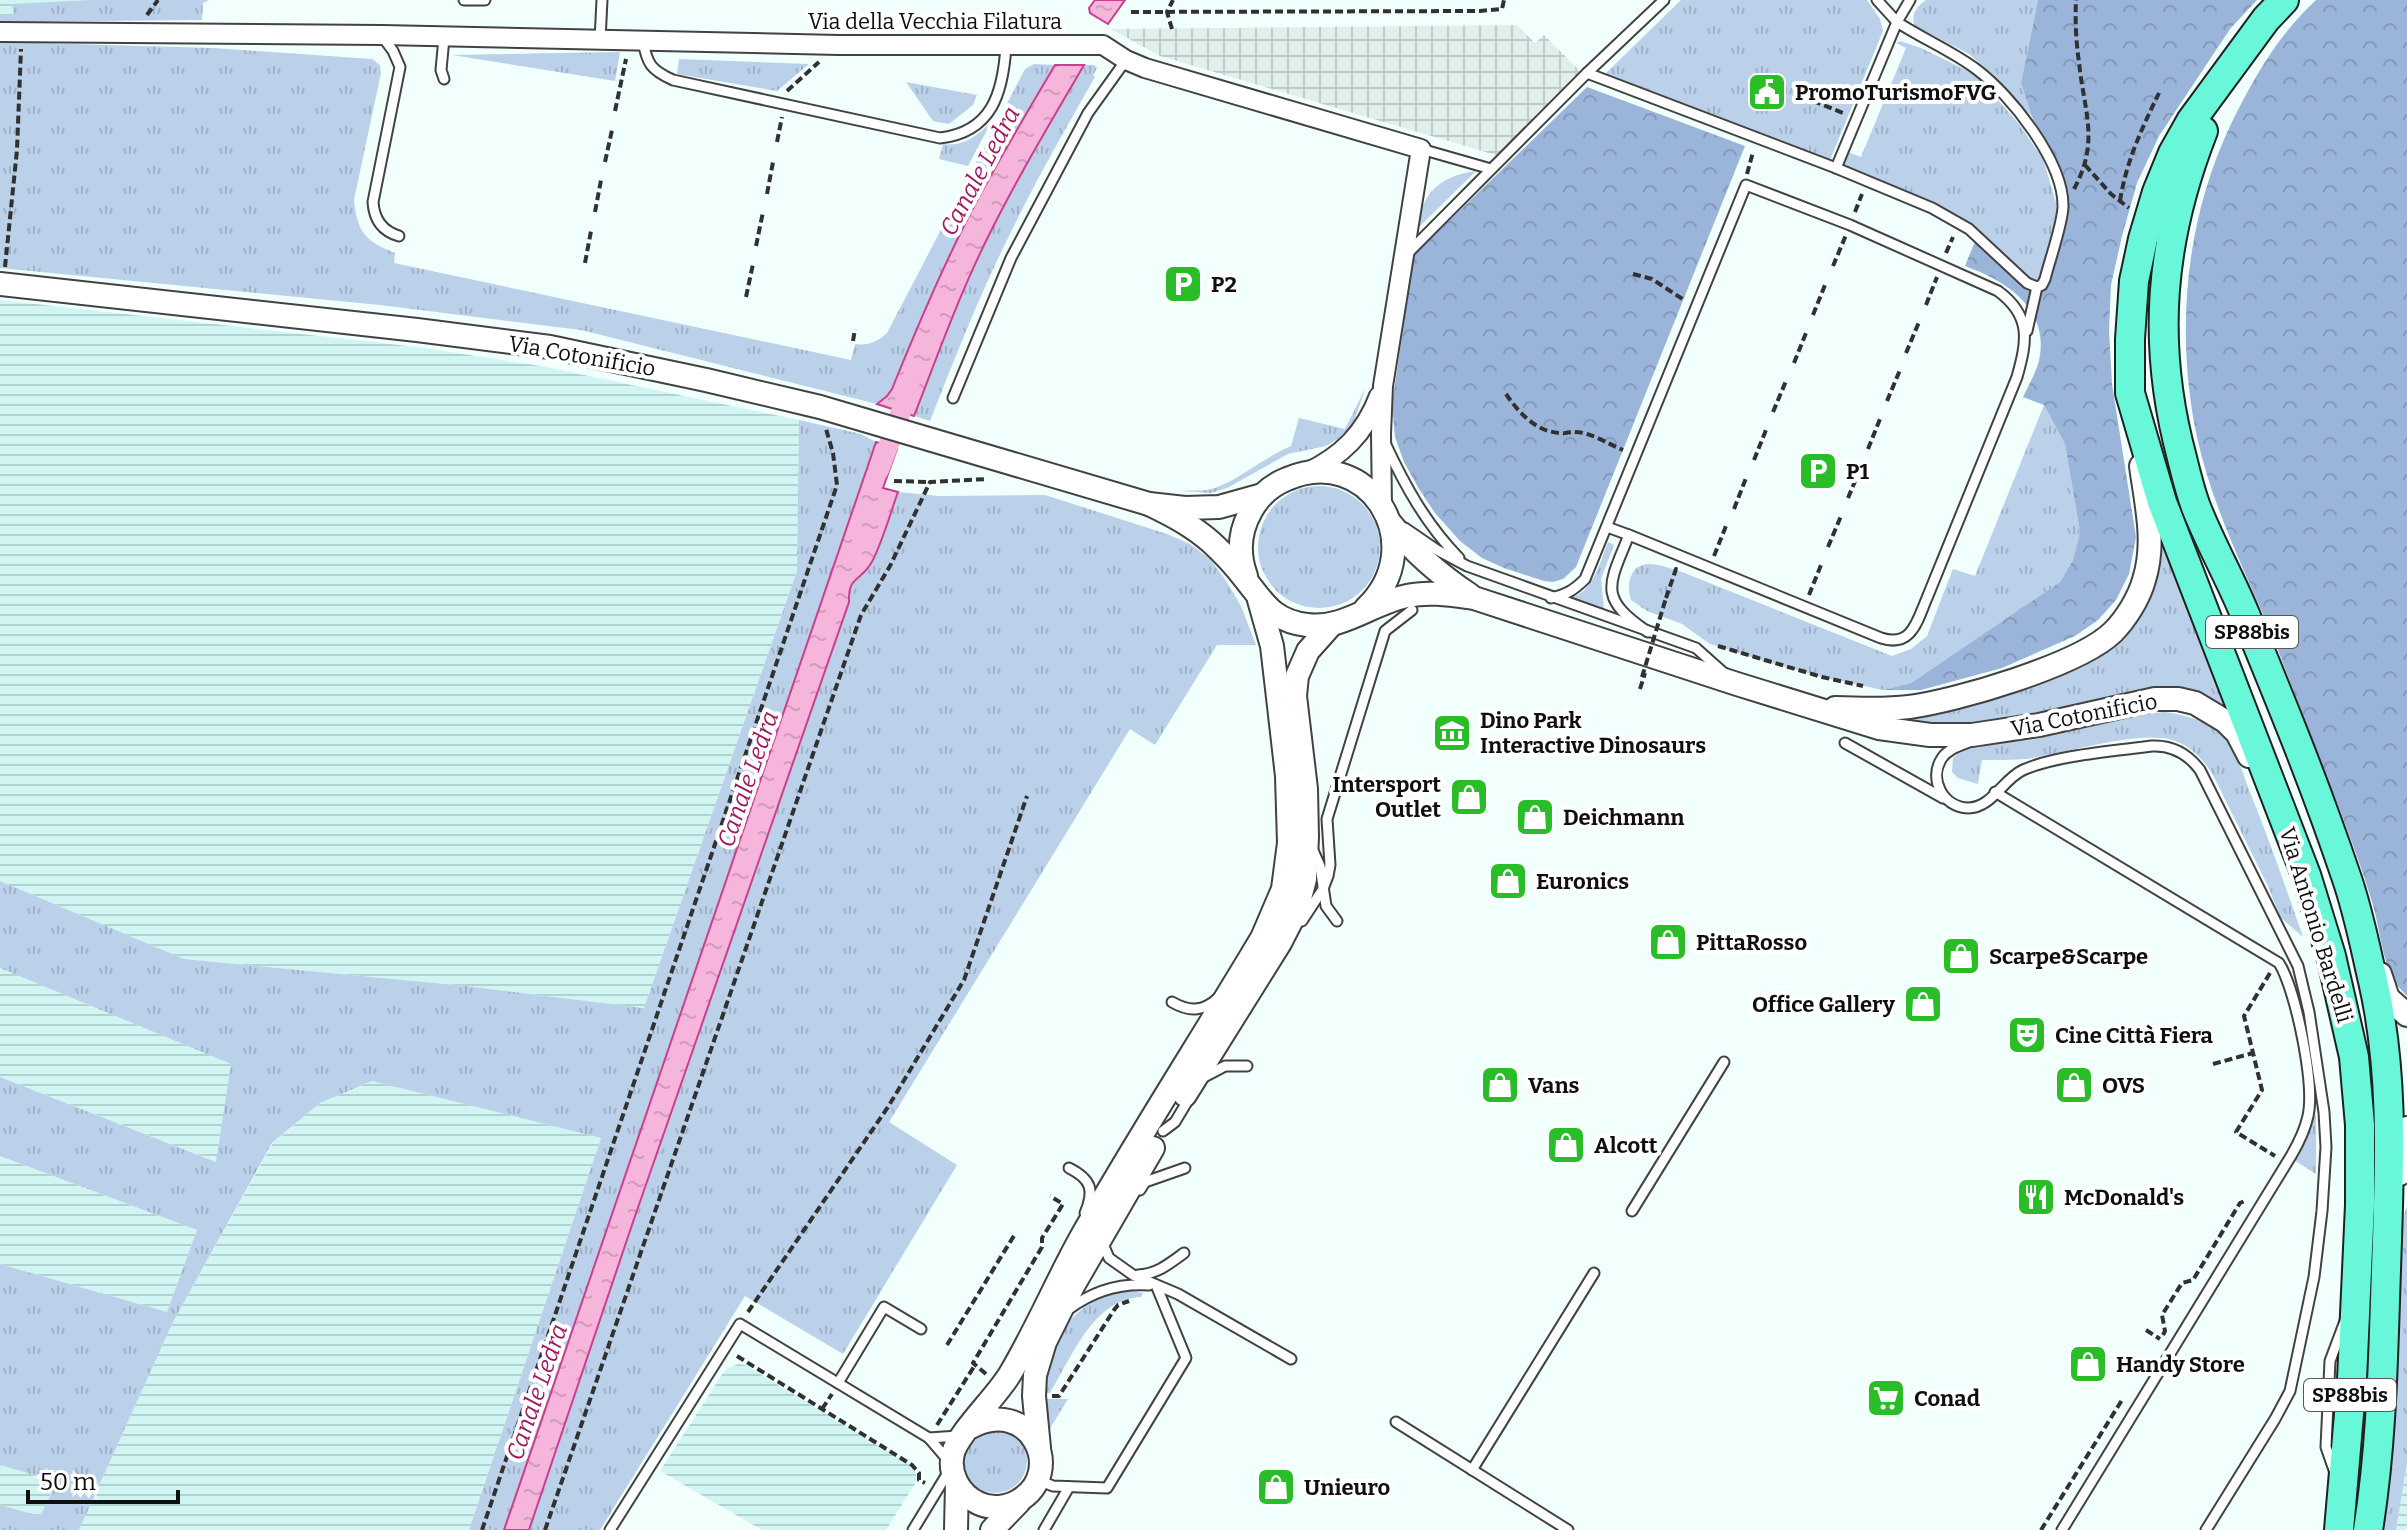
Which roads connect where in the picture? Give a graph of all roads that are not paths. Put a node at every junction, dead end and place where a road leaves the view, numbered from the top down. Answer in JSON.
{"nodes":[{"id":1,"x":464,"y":0,"type":"edge"},
{"id":2,"x":485,"y":0,"type":"edge"},
{"id":3,"x":602,"y":0,"type":"edge"},
{"id":4,"x":1664,"y":0,"type":"edge"},
{"id":5,"x":1877,"y":0,"type":"edge"},
{"id":6,"x":1910,"y":0,"type":"edge"},
{"id":7,"x":2284,"y":0,"type":"edge"},
{"id":8,"x":1897,"y":22,"type":"junction"},
{"id":9,"x":0,"y":32,"type":"edge"},
{"id":10,"x":382,"y":35,"type":"junction"},
{"id":11,"x":444,"y":38,"type":"junction"},
{"id":12,"x":600,"y":40,"type":"junction"},
{"id":13,"x":636,"y":41,"type":"junction"},
{"id":14,"x":1006,"y":46,"type":"junction"},
{"id":15,"x":2242,"y":51,"type":"junction"},
{"id":16,"x":1126,"y":60,"type":"junction"},
{"id":17,"x":1587,"y":73,"type":"junction"},
{"id":18,"x":444,"y":79,"type":"dead end"},
{"id":19,"x":1421,"y":149,"type":"junction"},
{"id":20,"x":1836,"y":168,"type":"junction"},
{"id":21,"x":1491,"y":169,"type":"junction"},
{"id":22,"x":399,"y":236,"type":"dead end"},
{"id":23,"x":1404,"y":257,"type":"junction"},
{"id":24,"x":0,"y":284,"type":"edge"},
{"id":25,"x":2037,"y":287,"type":"junction"},
{"id":26,"x":2026,"y":333,"type":"junction"},
{"id":27,"x":1383,"y":386,"type":"junction"},
{"id":28,"x":2130,"y":393,"type":"junction"},
{"id":29,"x":953,"y":398,"type":"dead end"},
{"id":30,"x":1381,"y":434,"type":"junction"},
{"id":31,"x":1306,"y":473,"type":"junction"},
{"id":32,"x":1262,"y":495,"type":"junction"},
{"id":33,"x":1149,"y":504,"type":"junction"},
{"id":34,"x":1386,"y":515,"type":"junction"},
{"id":35,"x":1607,"y":527,"type":"junction"},
{"id":36,"x":1629,"y":535,"type":"junction"},
{"id":37,"x":1467,"y":566,"type":"junction"},
{"id":38,"x":1253,"y":590,"type":"junction"},
{"id":39,"x":1474,"y":598,"type":"junction"},
{"id":40,"x":1551,"y":598,"type":"junction"},
{"id":41,"x":1412,"y":610,"type":"dead end"},
{"id":42,"x":1354,"y":617,"type":"junction"},
{"id":43,"x":1332,"y":624,"type":"junction"},
{"id":44,"x":1648,"y":632,"type":"junction"},
{"id":45,"x":1737,"y":684,"type":"junction"},
{"id":46,"x":1813,"y":707,"type":"junction"},
{"id":47,"x":2007,"y":731,"type":"junction"},
{"id":48,"x":1845,"y":743,"type":"dead end"},
{"id":49,"x":1995,"y":792,"type":"junction"},
{"id":50,"x":1951,"y":803,"type":"junction"},
{"id":51,"x":1327,"y":819,"type":"junction"},
{"id":52,"x":1307,"y":837,"type":"junction"},
{"id":53,"x":2306,"y":875,"type":"junction"},
{"id":54,"x":2347,"y":879,"type":"junction"},
{"id":55,"x":1323,"y":889,"type":"junction"},
{"id":56,"x":1337,"y":921,"type":"dead end"},
{"id":57,"x":1262,"y":938,"type":"junction"},
{"id":58,"x":1172,"y":1002,"type":"dead end"},
{"id":59,"x":1242,"y":1004,"type":"junction"},
{"id":60,"x":2407,"y":1015,"type":"edge"},
{"id":61,"x":1724,"y":1062,"type":"dead end"},
{"id":62,"x":1247,"y":1066,"type":"dead end"},
{"id":63,"x":2407,"y":1128,"type":"edge"},
{"id":64,"x":1163,"y":1131,"type":"junction"},
{"id":65,"x":1069,"y":1168,"type":"dead end"},
{"id":66,"x":1185,"y":1168,"type":"dead end"},
{"id":67,"x":1119,"y":1206,"type":"junction"},
{"id":68,"x":1632,"y":1211,"type":"dead end"},
{"id":69,"x":2389,"y":1213,"type":"junction"},
{"id":70,"x":1103,"y":1233,"type":"junction"},
{"id":71,"x":1184,"y":1253,"type":"dead end"},
{"id":72,"x":1594,"y":1273,"type":"dead end"},
{"id":73,"x":1133,"y":1275,"type":"junction"},
{"id":74,"x":1059,"y":1279,"type":"junction"},
{"id":75,"x":1156,"y":1285,"type":"junction"},
{"id":76,"x":1055,"y":1321,"type":"junction"},
{"id":77,"x":921,"y":1329,"type":"dead end"},
{"id":78,"x":1291,"y":1359,"type":"dead end"},
{"id":79,"x":836,"y":1387,"type":"junction"},
{"id":80,"x":1396,"y":1422,"type":"dead end"},
{"id":81,"x":965,"y":1431,"type":"junction"},
{"id":82,"x":931,"y":1434,"type":"junction"},
{"id":83,"x":1039,"y":1449,"type":"junction"},
{"id":84,"x":1472,"y":1470,"type":"junction"},
{"id":85,"x":1037,"y":1480,"type":"junction"},
{"id":86,"x":949,"y":1481,"type":"junction"},
{"id":87,"x":1069,"y":1487,"type":"junction"},
{"id":88,"x":1021,"y":1500,"type":"junction"},
{"id":89,"x":610,"y":1530,"type":"edge"},
{"id":90,"x":913,"y":1530,"type":"edge"},
{"id":91,"x":956,"y":1530,"type":"edge"},
{"id":92,"x":992,"y":1530,"type":"edge"},
{"id":93,"x":1044,"y":1530,"type":"edge"},
{"id":94,"x":1568,"y":1530,"type":"edge"},
{"id":95,"x":2062,"y":1530,"type":"edge"},
{"id":96,"x":2206,"y":1530,"type":"edge"},
{"id":97,"x":2339,"y":1530,"type":"edge"},
{"id":98,"x":2368,"y":1530,"type":"edge"}],
"edges":[{"from":1,"to":2,"type":"lane"},
{"from":3,"to":12,"type":"lane"},
{"from":4,"to":17,"type":"lane"},
{"from":5,"to":8,"type":"lane"},
{"from":6,"to":8,"type":"lane"},
{"from":7,"to":15,"type":"main road","number":"SP88bis"},
{"from":8,"to":20,"type":"lane"},
{"from":8,"to":25,"type":"lane"},
{"from":9,"to":10,"type":"street","name":"Via della Vecchia Filatura"},
{"from":10,"to":11,"type":"street","name":"Via della Vecchia Filatura"},
{"from":10,"to":22,"type":"lane"},
{"from":11,"to":12,"type":"street","name":"Via della Vecchia Filatura"},
{"from":11,"to":18,"type":"lane"},
{"from":12,"to":13,"type":"street","name":"Via della Vecchia Filatura"},
{"from":13,"to":14,"type":"street","name":"Via della Vecchia Filatura"},
{"from":13,"to":14,"type":"lane"},
{"from":14,"to":16,"type":"street","name":"Via della Vecchia Filatura"},
{"from":15,"to":28,"type":"main road","number":"SP88bis"},
{"from":15,"to":54,"type":"main road","number":"SP88bis"},
{"from":16,"to":19,"type":"street","name":"Via della Vecchia Filatura"},
{"from":16,"to":29,"type":"lane"},
{"from":17,"to":20,"type":"lane"},
{"from":17,"to":21,"type":"lane"},
{"from":19,"to":21,"type":"lane"},
{"from":19,"to":23,"type":"street"},
{"from":20,"to":25,"type":"lane"},
{"from":21,"to":23,"type":"lane"},
{"from":23,"to":27,"type":"street"},
{"from":24,"to":33,"type":"street","name":"Via Cotonificio"},
{"from":25,"to":26,"type":"lane"},
{"from":26,"to":35,"type":"lane"},
{"from":26,"to":36,"type":"lane"},
{"from":27,"to":30,"type":"street"},
{"from":27,"to":31,"type":"street"},
{"from":28,"to":46,"type":"street","name":"Via Cotonificio"},
{"from":28,"to":53,"type":"main road","name":"Via Antonio Bardelli","number":"SP88bis"},
{"from":30,"to":34,"type":"street"},
{"from":30,"to":37,"type":"lane"},
{"from":31,"to":32,"type":"street","name":"Via Cotonificio"},
{"from":31,"to":34,"type":"street","name":"Via Cotonificio"},
{"from":32,"to":33,"type":"street","name":"Via Cotonificio"},
{"from":32,"to":38,"type":"street"},
{"from":33,"to":38,"type":"street","name":"Via Cotonificio"},
{"from":34,"to":37,"type":"lane"},
{"from":34,"to":39,"type":"street","name":"Via Cotonificio"},
{"from":34,"to":42,"type":"street","name":"Via Cotonificio"},
{"from":35,"to":36,"type":"lane"},
{"from":35,"to":40,"type":"lane"},
{"from":36,"to":44,"type":"lane"},
{"from":37,"to":40,"type":"lane"},
{"from":38,"to":43,"type":"street","name":"Via Cotonificio"},
{"from":38,"to":57,"type":"street"},
{"from":39,"to":42,"type":"street","name":"Via Cotonificio"},
{"from":39,"to":45,"type":"street","name":"Via Cotonificio"},
{"from":40,"to":44,"type":"lane"},
{"from":41,"to":51,"type":"lane"},
{"from":42,"to":43,"type":"street","name":"Via Cotonificio"},
{"from":43,"to":52,"type":"street"},
{"from":44,"to":45,"type":"lane"},
{"from":45,"to":46,"type":"street","name":"Via Cotonificio"},
{"from":46,"to":47,"type":"street","name":"Via Cotonificio"},
{"from":47,"to":50,"type":"lane"},
{"from":47,"to":53,"type":"street","name":"Via Cotonificio"},
{"from":48,"to":50,"type":"lane"},
{"from":49,"to":50,"type":"lane"},
{"from":49,"to":95,"type":"lane"},
{"from":49,"to":96,"type":"lane"},
{"from":51,"to":52,"type":"lane"},
{"from":51,"to":55,"type":"lane"},
{"from":52,"to":55,"type":"lane"},
{"from":52,"to":59,"type":"street"},
{"from":53,"to":97,"type":"main road","name":"Via Antonio Bardelli","number":"SP88bis"},
{"from":54,"to":60,"type":"street"},
{"from":54,"to":69,"type":"main road","name":"Via Antonio Bardelli","number":"SP88bis"},
{"from":55,"to":56,"type":"lane"},
{"from":55,"to":59,"type":"lane"},
{"from":57,"to":58,"type":"lane"},
{"from":57,"to":74,"type":"street"},
{"from":59,"to":64,"type":"street"},
{"from":61,"to":68,"type":"lane"},
{"from":62,"to":64,"type":"lane"},
{"from":63,"to":69,"type":"street"},
{"from":64,"to":67,"type":"street"},
{"from":65,"to":74,"type":"lane"},
{"from":66,"to":67,"type":"lane"},
{"from":67,"to":70,"type":"street"},
{"from":69,"to":98,"type":"main road","name":"Via Antonio Bardelli","number":"SP88bis"},
{"from":70,"to":73,"type":"lane"},
{"from":70,"to":76,"type":"street"},
{"from":71,"to":73,"type":"lane"},
{"from":72,"to":84,"type":"lane"},
{"from":73,"to":75,"type":"lane"},
{"from":74,"to":81,"type":"street"},
{"from":75,"to":76,"type":"lane"},
{"from":75,"to":78,"type":"lane"},
{"from":75,"to":87,"type":"lane"},
{"from":76,"to":83,"type":"street"},
{"from":77,"to":79,"type":"lane"},
{"from":79,"to":82,"type":"lane"},
{"from":79,"to":89,"type":"lane"},
{"from":80,"to":84,"type":"lane"},
{"from":81,"to":82,"type":"lane"},
{"from":81,"to":83,"type":"street"},
{"from":81,"to":86,"type":"street"},
{"from":82,"to":86,"type":"lane"},
{"from":83,"to":85,"type":"street"},
{"from":84,"to":94,"type":"lane"},
{"from":85,"to":87,"type":"lane"},
{"from":85,"to":88,"type":"street"},
{"from":86,"to":88,"type":"street"},
{"from":86,"to":90,"type":"lane"},
{"from":86,"to":91,"type":"street"},
{"from":87,"to":93,"type":"lane"},
{"from":88,"to":92,"type":"street"}]}
